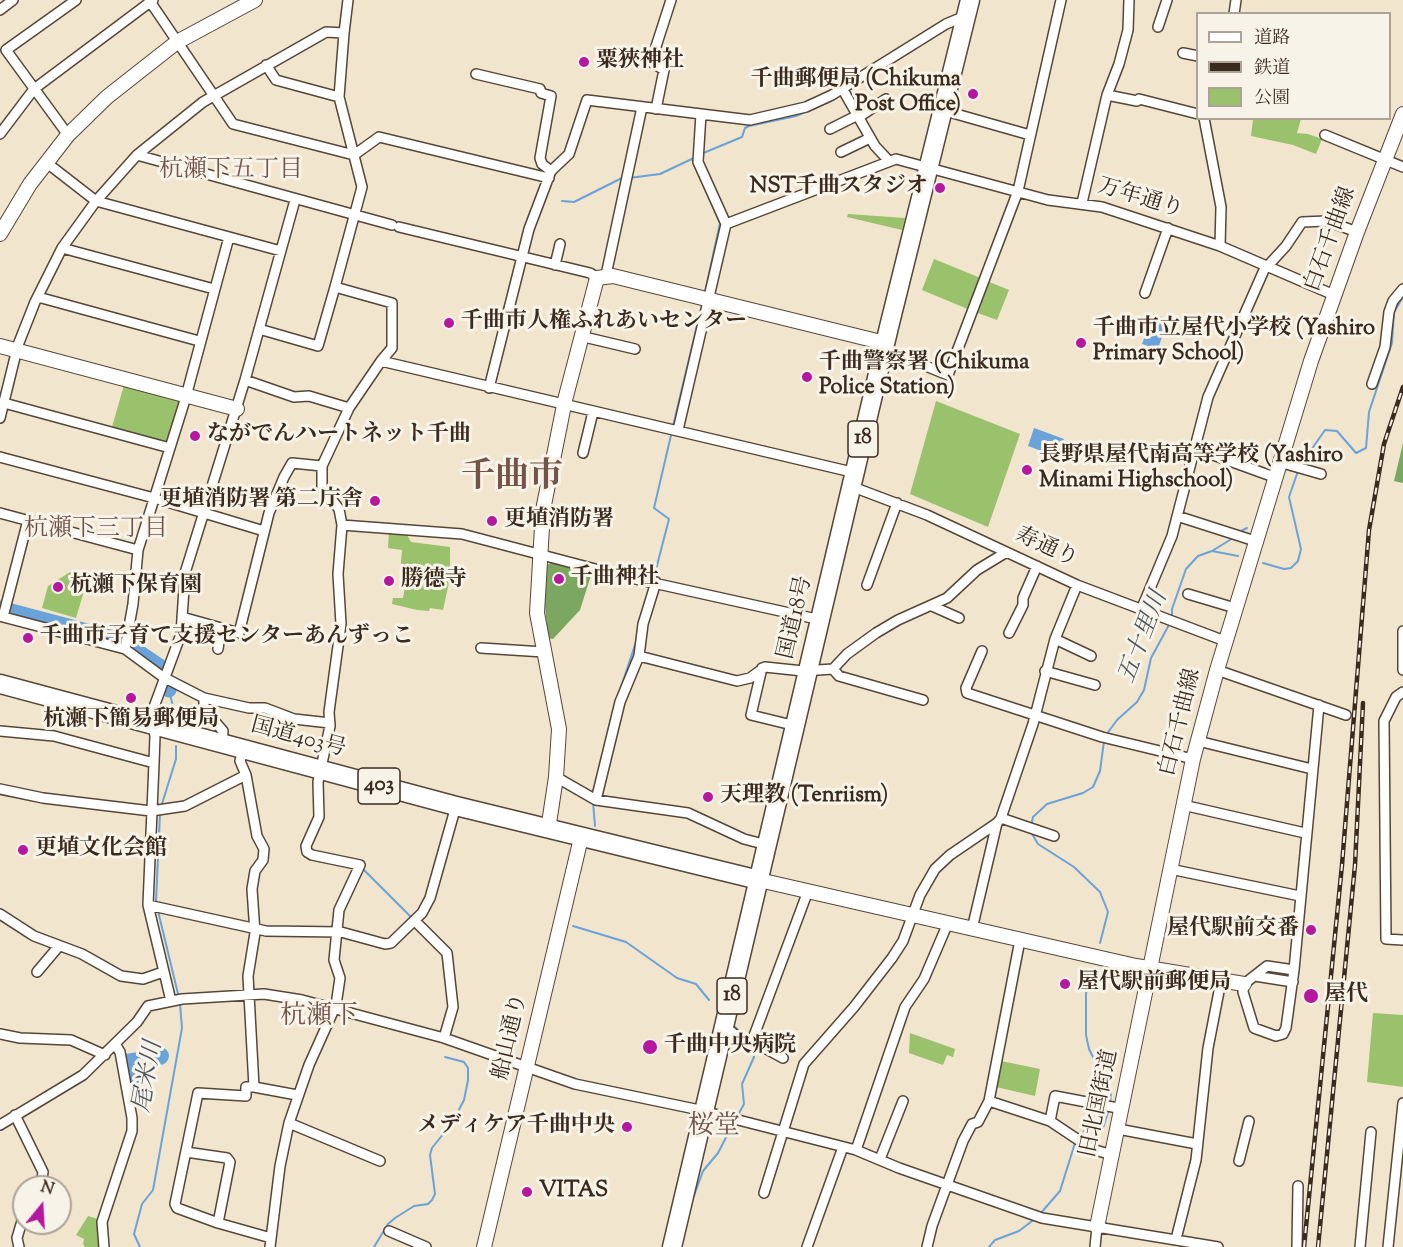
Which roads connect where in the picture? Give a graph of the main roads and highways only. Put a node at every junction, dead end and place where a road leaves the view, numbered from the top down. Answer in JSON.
{"nodes":[{"id":1,"x":970,"y":0,"type":"edge"},
{"id":2,"x":0,"y":684,"type":"edge"},
{"id":3,"x":759,"y":880,"type":"junction"},
{"id":4,"x":672,"y":1247,"type":"edge"}],
"edges":[{"from":1,"to":3,"type":"highway","name":"国道18号","number":"18"},
{"from":2,"to":3,"type":"highway","name":"国道403号","number":"403"},
{"from":3,"to":4,"type":"highway","name":"国道18号","number":"18"}]}
